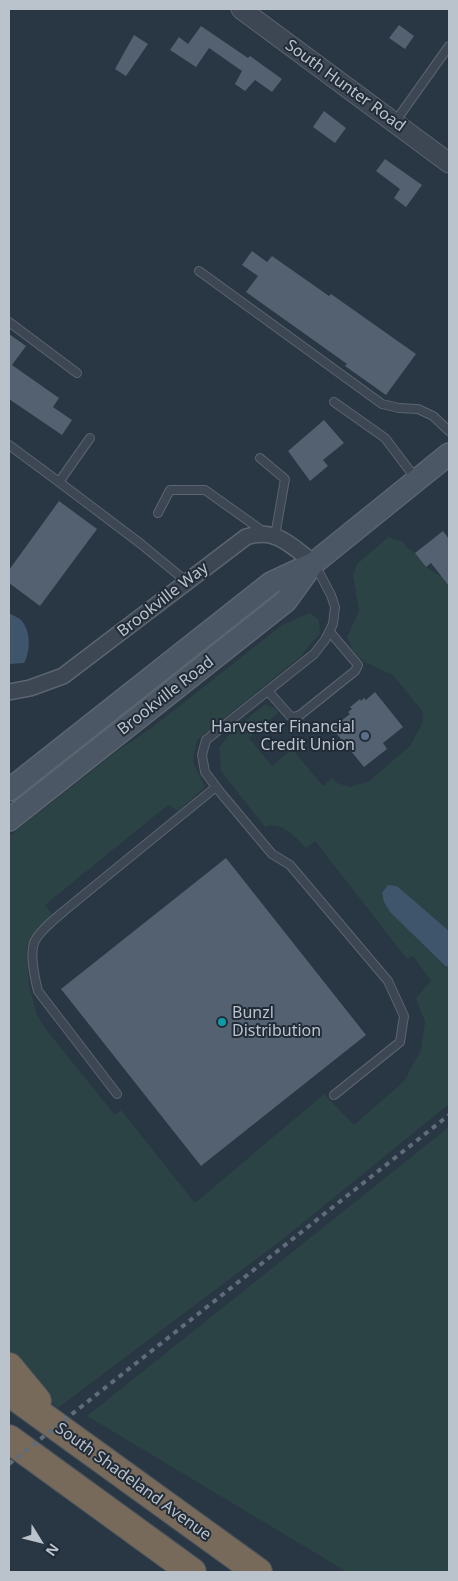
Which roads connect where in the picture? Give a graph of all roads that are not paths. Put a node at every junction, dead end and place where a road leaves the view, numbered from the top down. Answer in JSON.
{"nodes":[{"id":1,"x":241,"y":9,"type":"edge"},
{"id":2,"x":449,"y":46,"type":"edge"},
{"id":3,"x":395,"y":122,"type":"junction"},
{"id":4,"x":449,"y":163,"type":"edge"},
{"id":5,"x":199,"y":271,"type":"dead end"},
{"id":6,"x":9,"y":322,"type":"edge"},
{"id":7,"x":77,"y":373,"type":"dead end"},
{"id":8,"x":334,"y":402,"type":"dead end"},
{"id":9,"x":449,"y":431,"type":"edge"},
{"id":10,"x":90,"y":438,"type":"dead end"},
{"id":11,"x":9,"y":445,"type":"edge"},
{"id":12,"x":449,"y":454,"type":"edge"},
{"id":13,"x":260,"y":458,"type":"dead end"},
{"id":14,"x":417,"y":480,"type":"junction"},
{"id":15,"x":59,"y":482,"type":"junction"},
{"id":16,"x":158,"y":512,"type":"dead end"},
{"id":17,"x":270,"y":534,"type":"junction"},
{"id":18,"x":314,"y":563,"type":"junction"},
{"id":19,"x":187,"y":582,"type":"junction"},
{"id":20,"x":330,"y":632,"type":"junction"},
{"id":21,"x":268,"y":691,"type":"junction"},
{"id":22,"x":9,"y":692,"type":"edge"},
{"id":23,"x":216,"y":787,"type":"junction"},
{"id":24,"x":9,"y":790,"type":"edge"},
{"id":25,"x":9,"y":820,"type":"edge"},
{"id":26,"x":117,"y":1094,"type":"dead end"},
{"id":27,"x":334,"y":1095,"type":"dead end"},
{"id":28,"x":9,"y":1367,"type":"edge"},
{"id":29,"x":9,"y":1392,"type":"edge"},
{"id":30,"x":9,"y":1439,"type":"edge"},
{"id":31,"x":9,"y":1454,"type":"edge"},
{"id":32,"x":111,"y":1467,"type":"junction"},
{"id":33,"x":100,"y":1506,"type":"junction"},
{"id":34,"x":192,"y":1572,"type":"edge"},
{"id":35,"x":258,"y":1572,"type":"edge"}],
"edges":[{"from":1,"to":3,"type":"street","name":"South Hunter Road"},
{"from":2,"to":3,"type":"lane"},
{"from":3,"to":4,"type":"street","name":"South Hunter Road"},
{"from":5,"to":9,"type":"lane"},
{"from":6,"to":7,"type":"lane"},
{"from":8,"to":14,"type":"lane"},
{"from":10,"to":15,"type":"lane"},
{"from":11,"to":15,"type":"lane"},
{"from":12,"to":14,"type":"main road","name":"Brookville Road"},
{"from":13,"to":17,"type":"lane"},
{"from":14,"to":18,"type":"main road","name":"Brookville Road"},
{"from":15,"to":19,"type":"lane"},
{"from":16,"to":17,"type":"lane"},
{"from":17,"to":18,"type":"street"},
{"from":17,"to":19,"type":"street","name":"Brookville Way"},
{"from":18,"to":20,"type":"lane"},
{"from":18,"to":24,"type":"main road","name":"Brookville Road"},
{"from":18,"to":25,"type":"main road","name":"Brookville Road"},
{"from":19,"to":22,"type":"street","name":"Brookville Way"},
{"from":20,"to":21,"type":"lane"},
{"from":20,"to":21,"type":"lane"},
{"from":21,"to":23,"type":"lane"},
{"from":23,"to":26,"type":"lane"},
{"from":23,"to":27,"type":"lane"},
{"from":28,"to":32,"type":"highway"},
{"from":29,"to":32,"type":"highway","name":"South Shadeland Avenue"},
{"from":30,"to":33,"type":"highway"},
{"from":31,"to":33,"type":"highway"},
{"from":32,"to":35,"type":"highway","name":"South Shadeland Avenue"},
{"from":33,"to":34,"type":"highway"}]}
